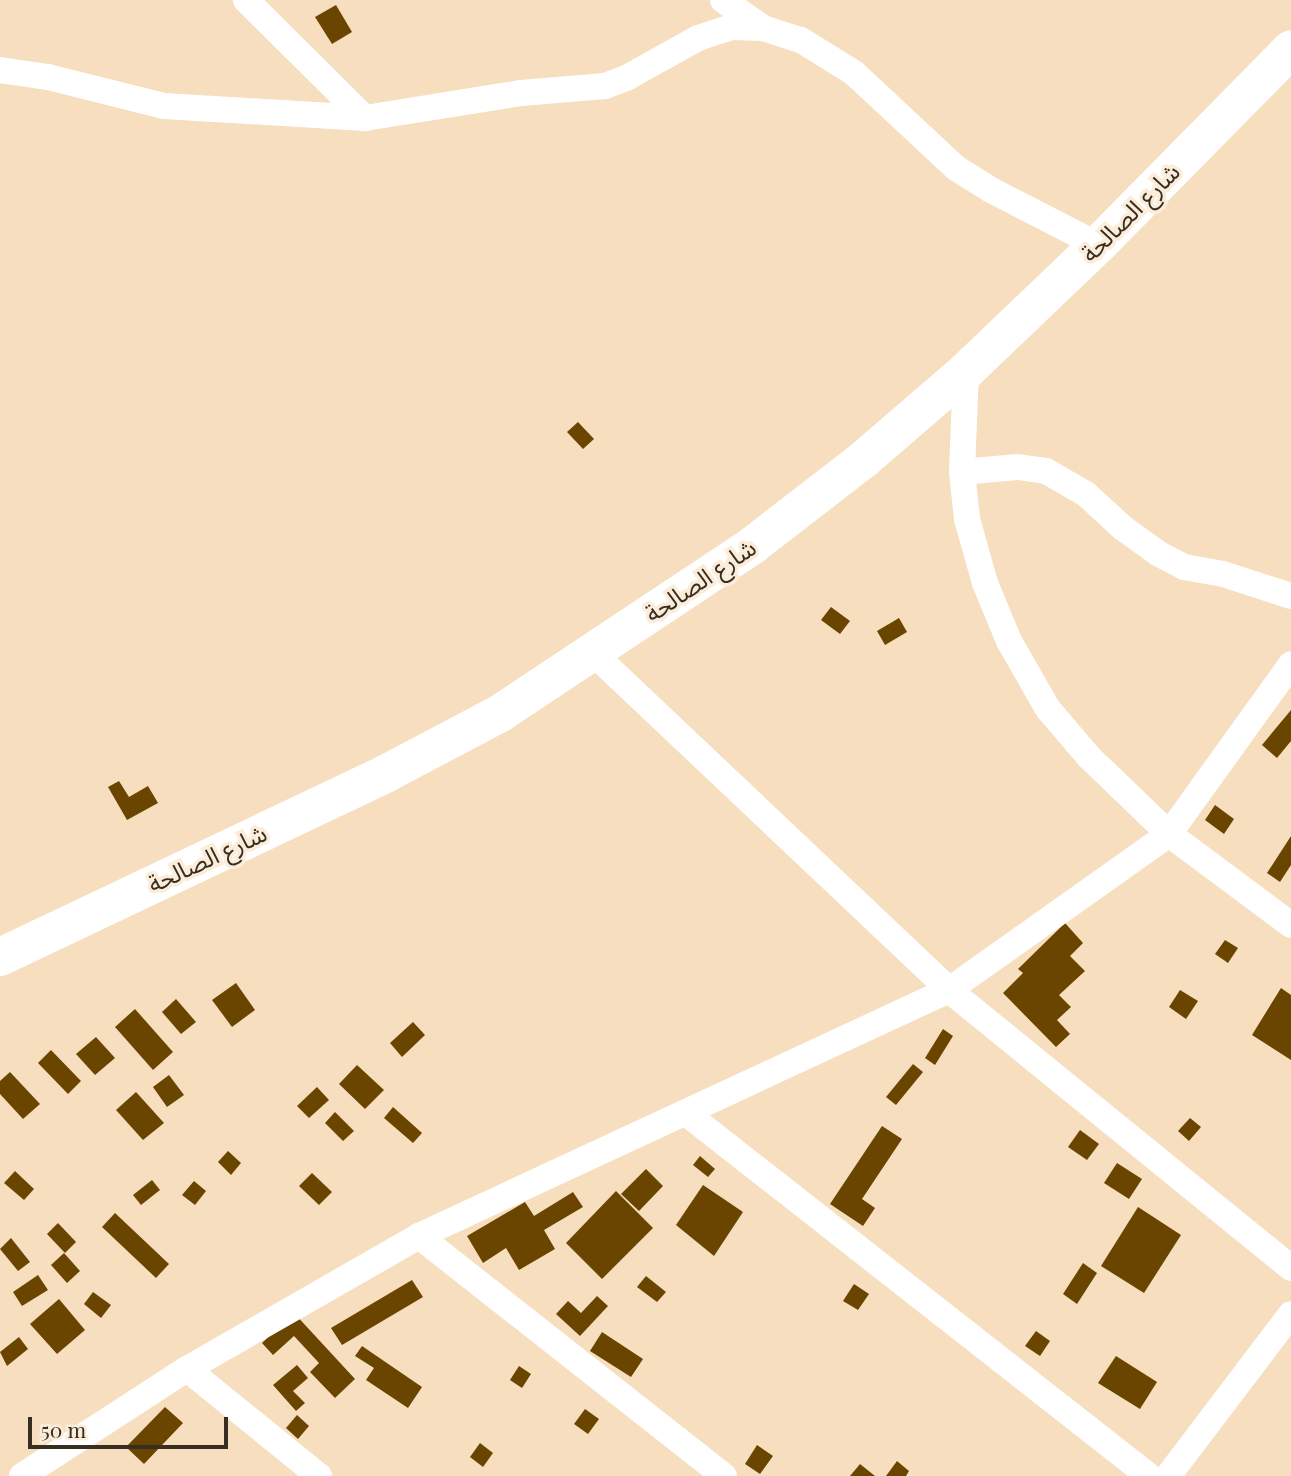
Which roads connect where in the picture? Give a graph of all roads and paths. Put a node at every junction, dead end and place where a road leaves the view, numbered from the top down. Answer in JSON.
{"nodes":[{"id":1,"x":246,"y":0,"type":"edge"},
{"id":2,"x":723,"y":0,"type":"edge"},
{"id":3,"x":763,"y":28,"type":"junction"},
{"id":4,"x":1291,"y":49,"type":"edge"},
{"id":5,"x":0,"y":70,"type":"edge"},
{"id":6,"x":365,"y":118,"type":"junction"},
{"id":7,"x":1098,"y":245,"type":"junction"},
{"id":8,"x":966,"y":371,"type":"junction"},
{"id":9,"x":962,"y":472,"type":"junction"},
{"id":10,"x":1291,"y":596,"type":"edge"},
{"id":11,"x":593,"y":653,"type":"junction"},
{"id":12,"x":1291,"y":664,"type":"edge"},
{"id":13,"x":1169,"y":834,"type":"junction"},
{"id":14,"x":1291,"y":925,"type":"edge"},
{"id":15,"x":0,"y":957,"type":"edge"},
{"id":16,"x":949,"y":990,"type":"junction"},
{"id":17,"x":686,"y":1113,"type":"junction"},
{"id":18,"x":419,"y":1236,"type":"junction"},
{"id":19,"x":1291,"y":1268,"type":"edge"},
{"id":20,"x":1291,"y":1314,"type":"edge"},
{"id":21,"x":187,"y":1369,"type":"junction"},
{"id":22,"x":22,"y":1476,"type":"edge"},
{"id":23,"x":319,"y":1476,"type":"edge"},
{"id":24,"x":724,"y":1476,"type":"edge"},
{"id":25,"x":1149,"y":1476,"type":"edge"},
{"id":26,"x":1168,"y":1476,"type":"edge"}],
"edges":[{"from":1,"to":6,"type":"street"},
{"from":2,"to":3,"type":"street"},
{"from":3,"to":6,"type":"street"},
{"from":3,"to":7,"type":"street"},
{"from":4,"to":7,"type":"main road","name":"شارع الصالحة"},
{"from":5,"to":6,"type":"street"},
{"from":7,"to":8,"type":"main road","name":"شارع الصالحة"},
{"from":8,"to":9,"type":"street"},
{"from":8,"to":11,"type":"main road","name":"شارع الصالحة"},
{"from":9,"to":10,"type":"street"},
{"from":9,"to":13,"type":"street"},
{"from":11,"to":15,"type":"main road","name":"شارع الصالحة"},
{"from":11,"to":16,"type":"street"},
{"from":12,"to":13,"type":"street"},
{"from":13,"to":14,"type":"street"},
{"from":13,"to":16,"type":"street"},
{"from":16,"to":17,"type":"street"},
{"from":16,"to":19,"type":"street"},
{"from":17,"to":18,"type":"street"},
{"from":17,"to":25,"type":"street"},
{"from":18,"to":21,"type":"street"},
{"from":18,"to":24,"type":"street"},
{"from":20,"to":26,"type":"street"},
{"from":21,"to":22,"type":"street"},
{"from":21,"to":23,"type":"street"}]}
